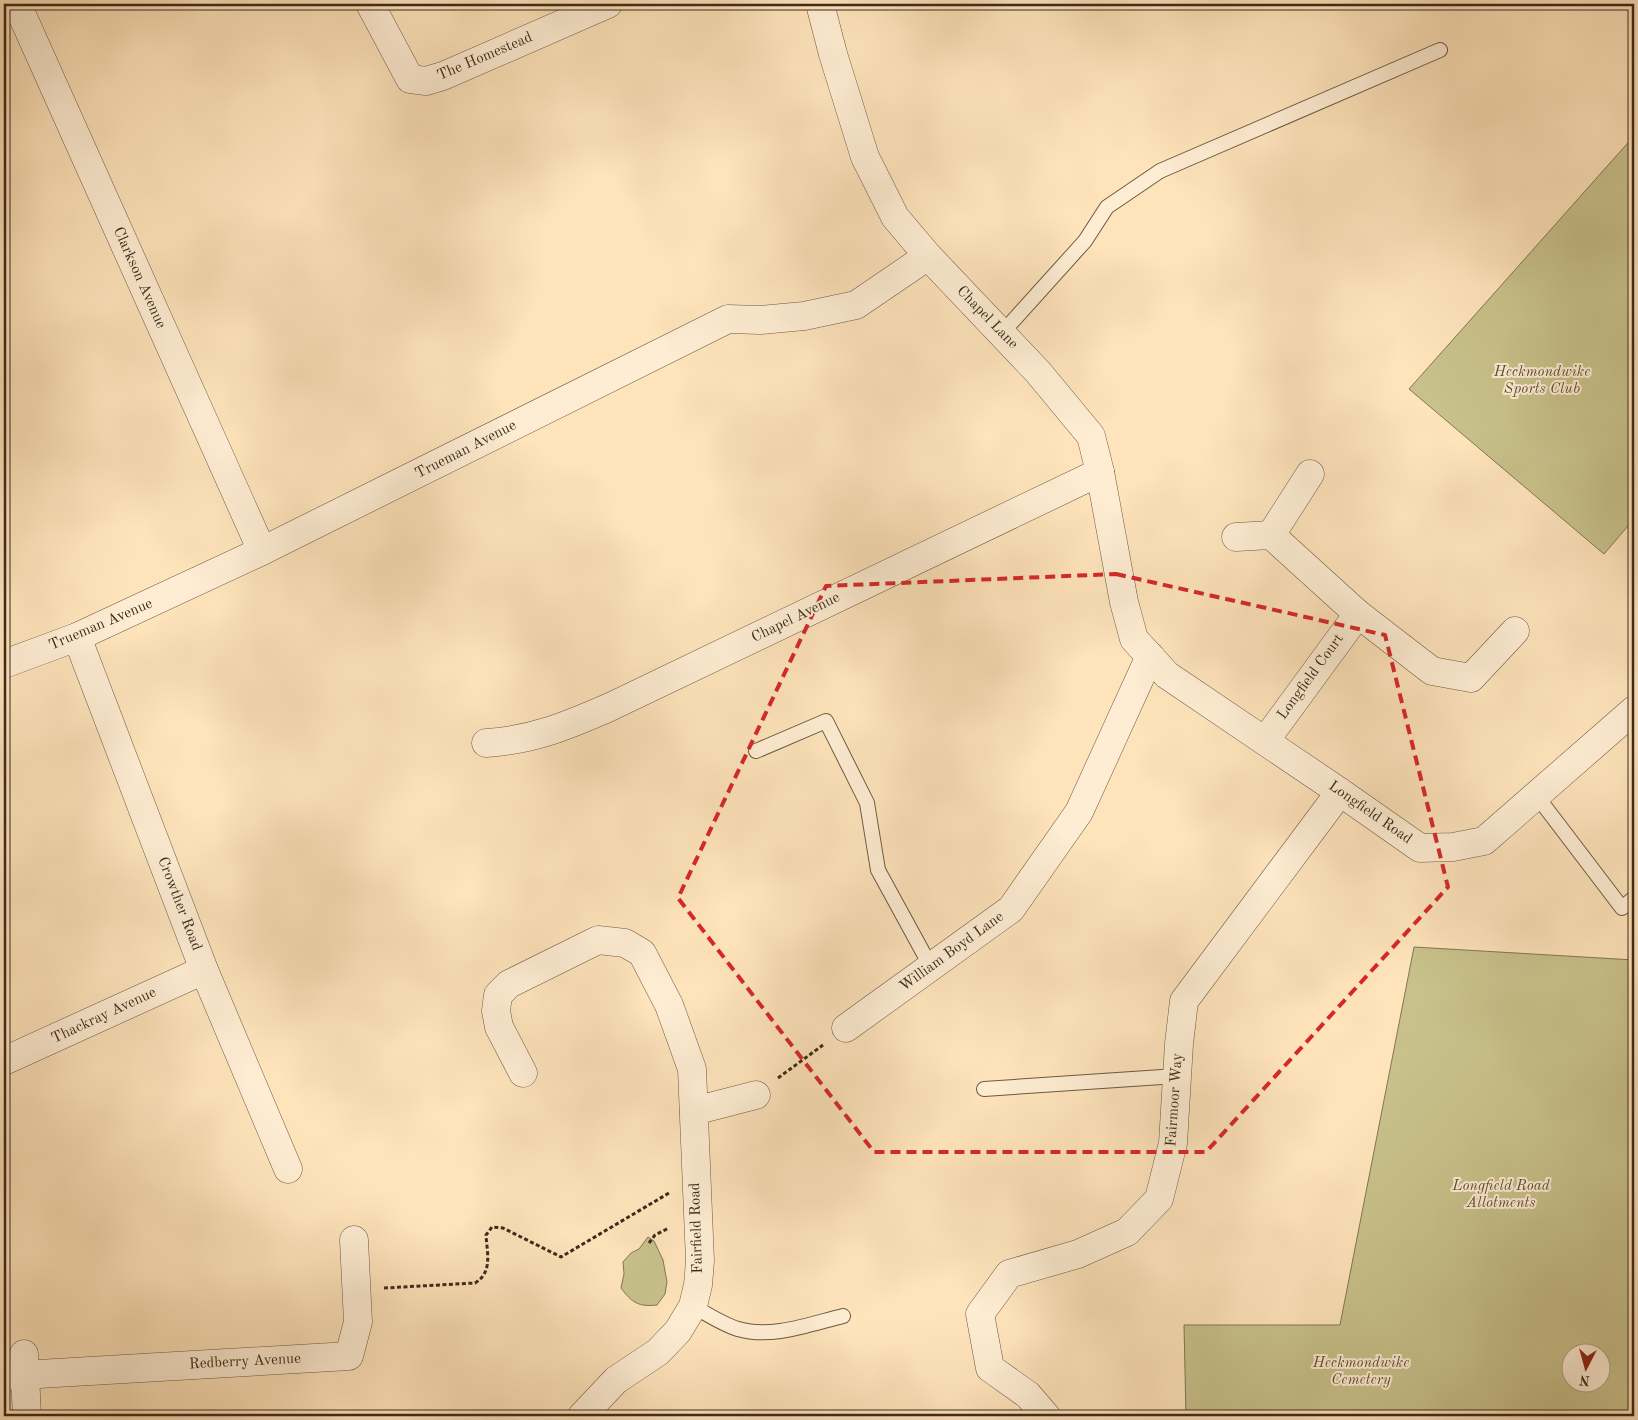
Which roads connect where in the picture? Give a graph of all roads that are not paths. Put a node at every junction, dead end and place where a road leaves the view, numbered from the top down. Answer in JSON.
{"nodes":[{"id":1,"x":370,"y":4,"type":"edge"},
{"id":2,"x":608,"y":4,"type":"edge"},
{"id":3,"x":820,"y":4,"type":"edge"},
{"id":4,"x":14,"y":14,"type":"edge"},
{"id":5,"x":1440,"y":50,"type":"dead end"},
{"id":6,"x":928,"y":256,"type":"junction"},
{"id":7,"x":1002,"y":333,"type":"junction"},
{"id":8,"x":1100,"y":472,"type":"junction"},
{"id":9,"x":1310,"y":474,"type":"dead end"},
{"id":10,"x":1271,"y":535,"type":"junction"},
{"id":11,"x":1236,"y":538,"type":"dead end"},
{"id":12,"x":262,"y":552,"type":"junction"},
{"id":13,"x":1358,"y":614,"type":"junction"},
{"id":14,"x":1514,"y":631,"type":"dead end"},
{"id":15,"x":77,"y":638,"type":"junction"},
{"id":16,"x":1142,"y":647,"type":"junction"},
{"id":17,"x":4,"y":664,"type":"edge"},
{"id":18,"x":1634,"y":710,"type":"edge"},
{"id":19,"x":1265,"y":741,"type":"junction"},
{"id":20,"x":486,"y":743,"type":"dead end"},
{"id":21,"x":756,"y":752,"type":"dead end"},
{"id":22,"x":1340,"y":792,"type":"junction"},
{"id":23,"x":1536,"y":795,"type":"junction"},
{"id":24,"x":1634,"y":898,"type":"edge"},
{"id":25,"x":931,"y":967,"type":"junction"},
{"id":26,"x":204,"y":970,"type":"junction"},
{"id":27,"x":846,"y":1028,"type":"road end"},
{"id":28,"x":4,"y":1061,"type":"edge"},
{"id":29,"x":523,"y":1072,"type":"dead end"},
{"id":30,"x":1177,"y":1076,"type":"junction"},
{"id":31,"x":984,"y":1089,"type":"dead end"},
{"id":32,"x":756,"y":1094,"type":"road end"},
{"id":33,"x":694,"y":1111,"type":"junction"},
{"id":34,"x":288,"y":1169,"type":"dead end"},
{"id":35,"x":354,"y":1240,"type":"dead end"},
{"id":36,"x":693,"y":1306,"type":"junction"},
{"id":37,"x":843,"y":1316,"type":"dead end"},
{"id":38,"x":18,"y":1368,"type":"edge"},
{"id":39,"x":28,"y":1416,"type":"edge"},
{"id":40,"x":582,"y":1416,"type":"edge"},
{"id":41,"x":1046,"y":1416,"type":"edge"}],
"edges":[{"from":1,"to":2,"type":"street","name":"The Homestead"},
{"from":3,"to":6,"type":"street","name":"Chapel Lane"},
{"from":4,"to":12,"type":"street","name":"Clarkson Avenue"},
{"from":5,"to":7,"type":"lane"},
{"from":6,"to":7,"type":"street","name":"Chapel Lane"},
{"from":6,"to":12,"type":"street","name":"Trueman Avenue"},
{"from":7,"to":8,"type":"street","name":"Chapel Lane"},
{"from":8,"to":16,"type":"street","name":"Chapel Lane"},
{"from":8,"to":20,"type":"street","name":"Chapel Avenue"},
{"from":9,"to":10,"type":"street"},
{"from":10,"to":11,"type":"street"},
{"from":10,"to":13,"type":"street"},
{"from":12,"to":15,"type":"street","name":"Trueman Avenue"},
{"from":13,"to":14,"type":"street"},
{"from":13,"to":19,"type":"street","name":"Longfield Court"},
{"from":15,"to":17,"type":"street","name":"Trueman Avenue"},
{"from":15,"to":26,"type":"street","name":"Crowther Road"},
{"from":16,"to":19,"type":"street","name":"Longfield Road"},
{"from":16,"to":25,"type":"street","name":"William Boyd Lane"},
{"from":18,"to":23,"type":"street","name":"Longfield Road"},
{"from":19,"to":22,"type":"street","name":"Longfield Road"},
{"from":21,"to":25,"type":"lane"},
{"from":22,"to":23,"type":"street","name":"Longfield Road"},
{"from":22,"to":30,"type":"street","name":"Fairmoor Way"},
{"from":23,"to":24,"type":"lane"},
{"from":25,"to":27,"type":"street","name":"William Boyd Lane"},
{"from":26,"to":28,"type":"street","name":"Thackray Avenue"},
{"from":26,"to":34,"type":"street","name":"Crowther Road"},
{"from":29,"to":33,"type":"street","name":"Fairfield Road"},
{"from":30,"to":31,"type":"lane"},
{"from":30,"to":41,"type":"street","name":"Fairmoor Way"},
{"from":32,"to":33,"type":"street"},
{"from":33,"to":36,"type":"street","name":"Fairfield Road"},
{"from":35,"to":38,"type":"street","name":"Redberry Avenue"},
{"from":36,"to":37,"type":"lane"},
{"from":36,"to":40,"type":"street","name":"Fairfield Road"},
{"from":38,"to":39,"type":"street","name":"Redberry Avenue"}]}
